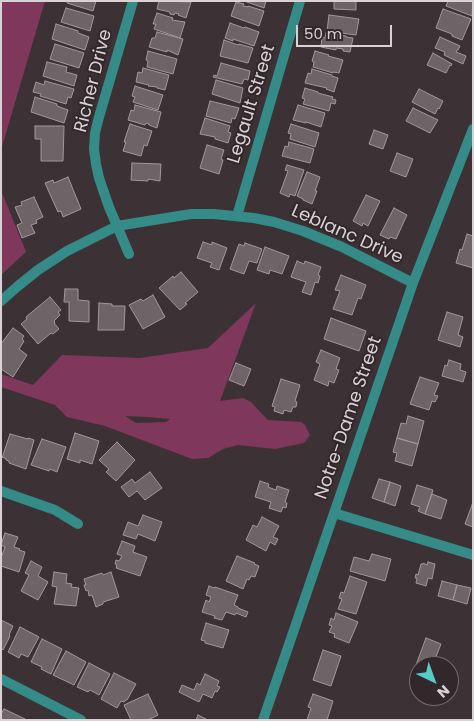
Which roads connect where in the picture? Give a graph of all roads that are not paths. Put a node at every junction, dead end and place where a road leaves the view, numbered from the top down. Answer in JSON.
{"nodes":[{"id":1,"x":132,"y":1,"type":"edge"},
{"id":2,"x":300,"y":1,"type":"edge"},
{"id":3,"x":473,"y":129,"type":"edge"},
{"id":4,"x":237,"y":216,"type":"junction"},
{"id":5,"x":117,"y":226,"type":"junction"},
{"id":6,"x":129,"y":254,"type":"dead end"},
{"id":7,"x":413,"y":283,"type":"junction"},
{"id":8,"x":1,"y":301,"type":"edge"},
{"id":9,"x":1,"y":491,"type":"edge"},
{"id":10,"x":334,"y":513,"type":"junction"},
{"id":11,"x":78,"y":524,"type":"dead end"},
{"id":12,"x":473,"y":555,"type":"edge"},
{"id":13,"x":1,"y":679,"type":"edge"},
{"id":14,"x":81,"y":720,"type":"edge"},
{"id":15,"x":263,"y":720,"type":"edge"}],
"edges":[{"from":1,"to":5,"type":"street","name":"Richer Drive"},
{"from":2,"to":4,"type":"street","name":"Legault Street"},
{"from":3,"to":7,"type":"street","name":"Notre-Dame Street"},
{"from":4,"to":5,"type":"street","name":"Leblanc Drive"},
{"from":4,"to":7,"type":"street","name":"Leblanc Drive"},
{"from":5,"to":6,"type":"street"},
{"from":5,"to":8,"type":"street","name":"Leblanc Drive"},
{"from":7,"to":10,"type":"street","name":"Notre-Dame Street"},
{"from":9,"to":11,"type":"street"},
{"from":10,"to":12,"type":"street"},
{"from":10,"to":15,"type":"street","name":"Notre-Dame Street"},
{"from":13,"to":14,"type":"street"}]}
